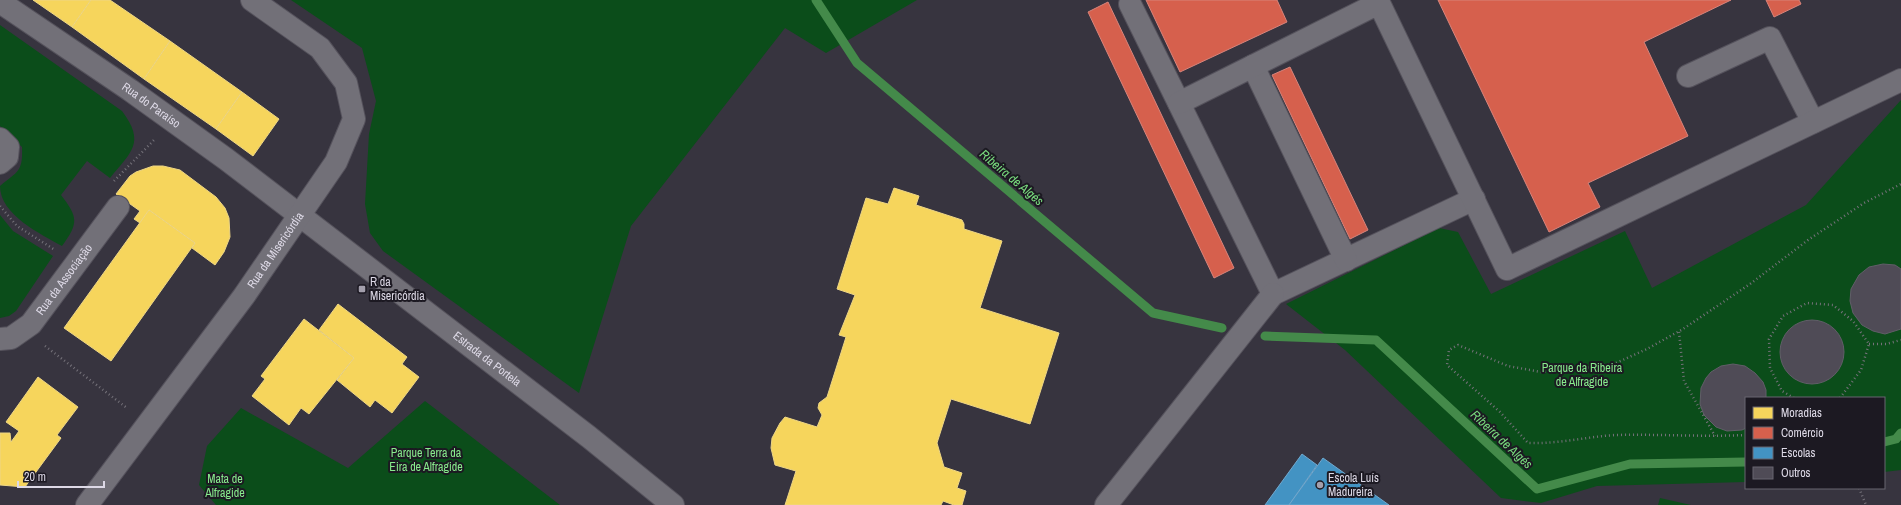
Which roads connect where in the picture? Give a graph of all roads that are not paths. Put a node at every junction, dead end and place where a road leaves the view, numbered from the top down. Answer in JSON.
{"nodes":[{"id":1,"x":252,"y":0,"type":"edge"},
{"id":2,"x":0,"y":2,"type":"edge"},
{"id":3,"x":1130,"y":4,"type":"dead end"},
{"id":4,"x":1253,"y":66,"type":"junction"},
{"id":5,"x":1688,"y":76,"type":"dead end"},
{"id":6,"x":1901,"y":80,"type":"edge"},
{"id":7,"x":1178,"y":104,"type":"junction"},
{"id":8,"x":1813,"y":122,"type":"junction"},
{"id":9,"x":0,"y":139,"type":"edge"},
{"id":10,"x":0,"y":163,"type":"edge"},
{"id":11,"x":1474,"y":199,"type":"junction"},
{"id":12,"x":118,"y":207,"type":"road end"},
{"id":13,"x":299,"y":215,"type":"junction"},
{"id":14,"x":1346,"y":260,"type":"junction"},
{"id":15,"x":1273,"y":294,"type":"junction"},
{"id":16,"x":0,"y":339,"type":"edge"},
{"id":17,"x":87,"y":505,"type":"edge"},
{"id":18,"x":673,"y":505,"type":"edge"},
{"id":19,"x":1106,"y":505,"type":"edge"}],
"edges":[{"from":1,"to":13,"type":"street","name":"Rua da Misericórdia"},
{"from":2,"to":13,"type":"street","name":"Rua do Paraíso"},
{"from":3,"to":7,"type":"street"},
{"from":4,"to":7,"type":"street"},
{"from":4,"to":11,"type":"street"},
{"from":4,"to":14,"type":"street"},
{"from":5,"to":8,"type":"street"},
{"from":6,"to":8,"type":"street"},
{"from":7,"to":15,"type":"street"},
{"from":8,"to":11,"type":"street"},
{"from":9,"to":10,"type":"street"},
{"from":11,"to":14,"type":"street"},
{"from":12,"to":16,"type":"street","name":"Rua da Associação"},
{"from":13,"to":17,"type":"street","name":"Rua da Misericórdia"},
{"from":13,"to":18,"type":"street","name":"Estrada da Portela"},
{"from":14,"to":15,"type":"street"},
{"from":15,"to":19,"type":"street"}]}
